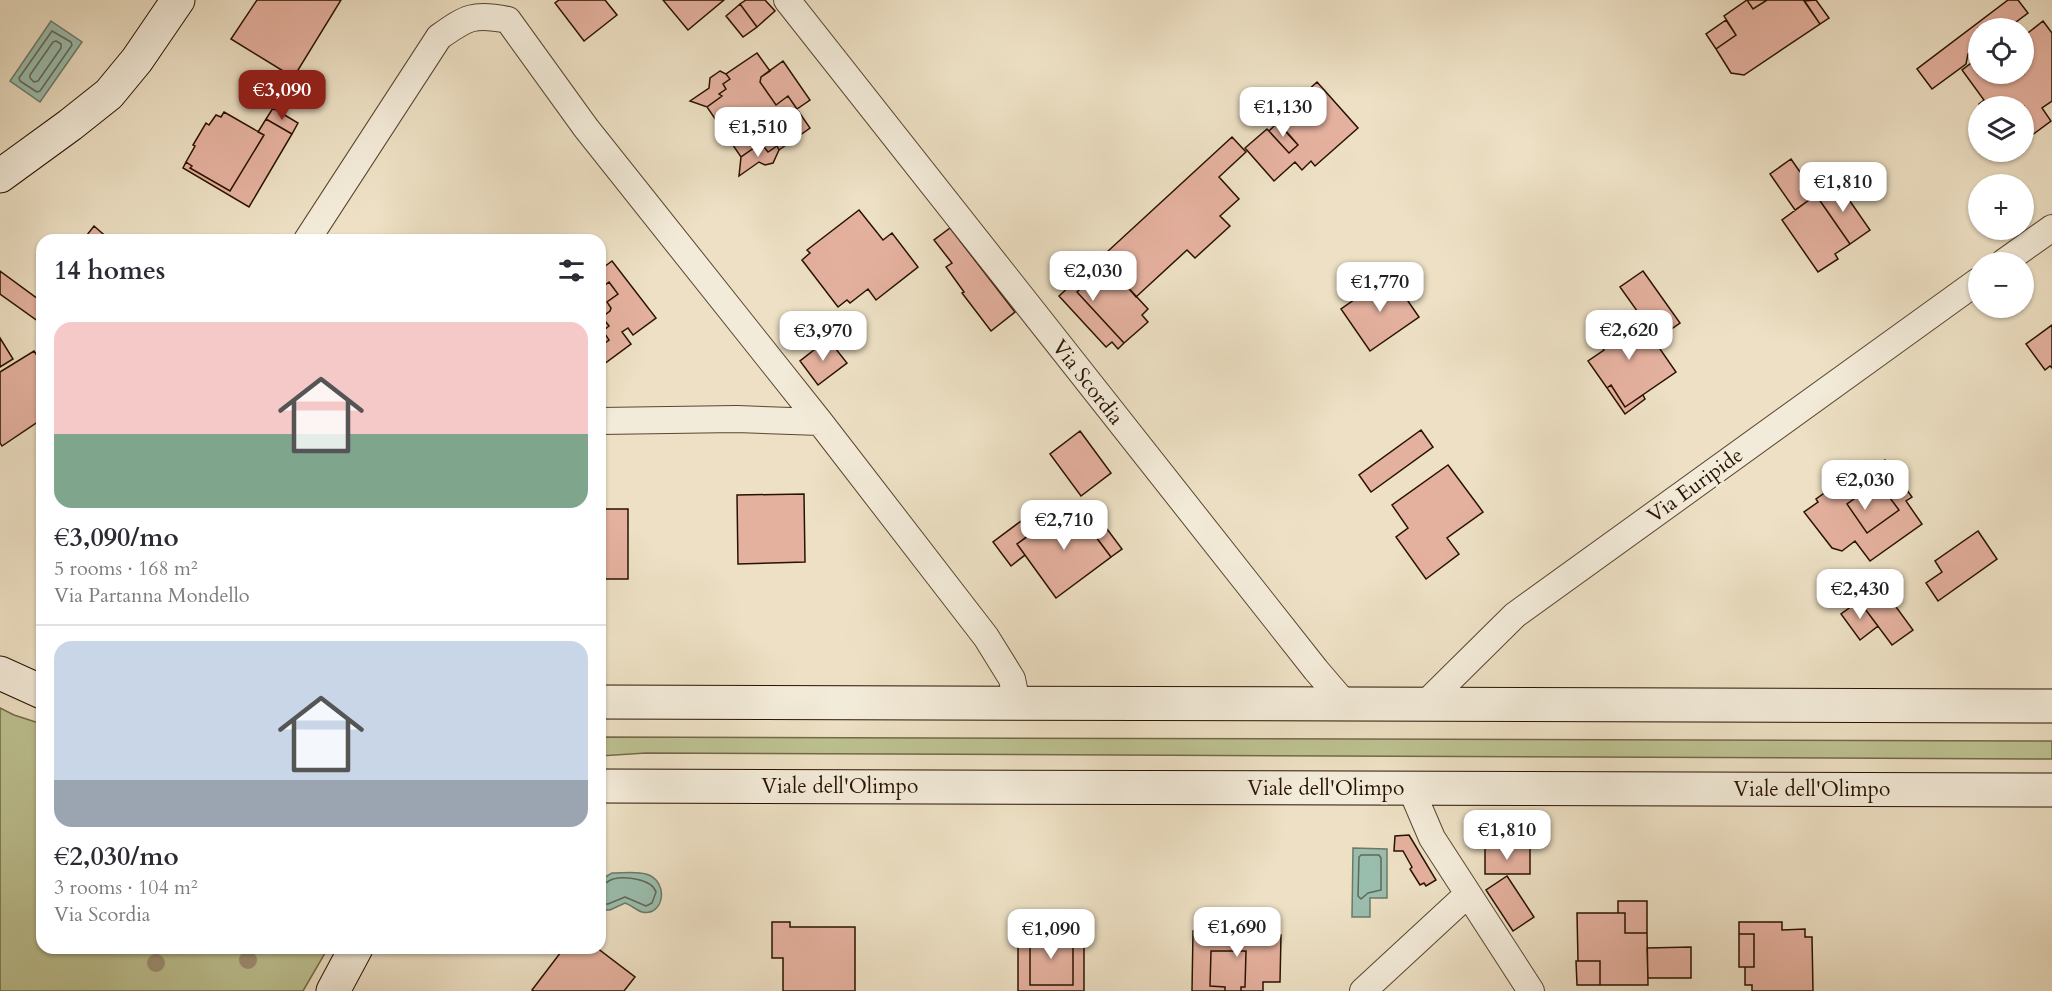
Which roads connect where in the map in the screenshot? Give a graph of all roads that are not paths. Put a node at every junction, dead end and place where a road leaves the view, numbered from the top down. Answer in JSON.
{"nodes":[{"id":1,"x":178,"y":0,"type":"edge"},
{"id":2,"x":787,"y":0,"type":"edge"},
{"id":3,"x":0,"y":176,"type":"edge"},
{"id":4,"x":2052,"y":228,"type":"edge"},
{"id":5,"x":311,"y":234,"type":"edge"},
{"id":6,"x":2018,"y":252,"type":"edge"},
{"id":7,"x":1968,"y":288,"type":"edge"},
{"id":8,"x":606,"y":421,"type":"edge"},
{"id":9,"x":820,"y":422,"type":"junction"},
{"id":10,"x":0,"y":674,"type":"edge"},
{"id":11,"x":36,"y":689,"type":"edge"},
{"id":12,"x":606,"y":702,"type":"edge"},
{"id":13,"x":1017,"y":703,"type":"junction"},
{"id":14,"x":1425,"y":704,"type":"junction"},
{"id":15,"x":1346,"y":705,"type":"junction"},
{"id":16,"x":2052,"y":706,"type":"edge"},
{"id":17,"x":606,"y":786,"type":"edge"},
{"id":18,"x":1411,"y":789,"type":"junction"},
{"id":19,"x":2052,"y":790,"type":"edge"},
{"id":20,"x":1468,"y":894,"type":"junction"},
{"id":21,"x":354,"y":954,"type":"edge"},
{"id":22,"x":333,"y":991,"type":"edge"},
{"id":23,"x":1363,"y":991,"type":"edge"},
{"id":24,"x":1530,"y":991,"type":"edge"}],
"edges":[{"from":1,"to":3,"type":"street"},
{"from":2,"to":15,"type":"street","name":"Via Scordia"},
{"from":4,"to":6,"type":"street"},
{"from":5,"to":9,"type":"street"},
{"from":7,"to":14,"type":"street","name":"Via Euripide"},
{"from":8,"to":9,"type":"street"},
{"from":9,"to":13,"type":"street"},
{"from":10,"to":11,"type":"street"},
{"from":12,"to":13,"type":"street"},
{"from":13,"to":15,"type":"street"},
{"from":14,"to":15,"type":"street"},
{"from":14,"to":16,"type":"street"},
{"from":17,"to":18,"type":"street","name":"Viale dell'Olimpo"},
{"from":18,"to":19,"type":"street","name":"Viale dell'Olimpo"},
{"from":18,"to":20,"type":"street"},
{"from":20,"to":23,"type":"street"},
{"from":20,"to":24,"type":"street"},
{"from":21,"to":22,"type":"street"}]}
